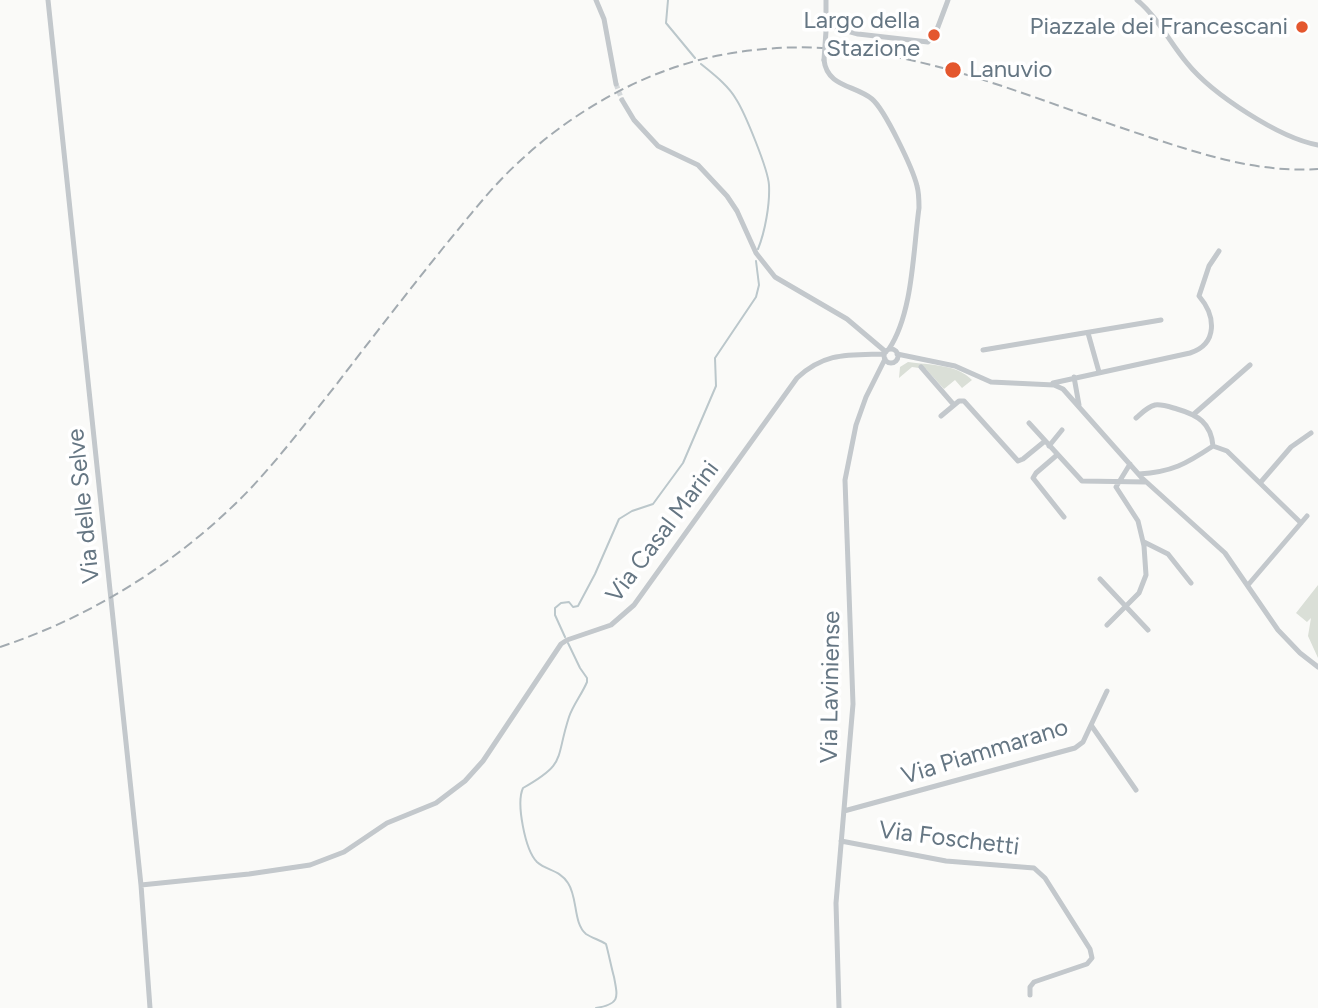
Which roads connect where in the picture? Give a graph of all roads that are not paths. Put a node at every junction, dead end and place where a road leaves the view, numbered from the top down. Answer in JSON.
{"nodes":[{"id":1,"x":48,"y":0,"type":"edge"},
{"id":2,"x":596,"y":0,"type":"edge"},
{"id":3,"x":825,"y":0,"type":"edge"},
{"id":4,"x":948,"y":0,"type":"edge"},
{"id":5,"x":1137,"y":0,"type":"edge"},
{"id":6,"x":826,"y":28,"type":"junction"},
{"id":7,"x":616,"y":84,"type":"tunnel mouth"},
{"id":8,"x":622,"y":100,"type":"tunnel mouth"},
{"id":9,"x":1318,"y":145,"type":"edge"},
{"id":10,"x":1219,"y":251,"type":"dead end"},
{"id":11,"x":1161,"y":320,"type":"dead end"},
{"id":12,"x":1087,"y":332,"type":"junction"},
{"id":13,"x":983,"y":350,"type":"dead end"},
{"id":14,"x":891,"y":355,"type":"junction"},
{"id":15,"x":1250,"y":365,"type":"dead end"},
{"id":16,"x":921,"y":367,"type":"dead end"},
{"id":17,"x":1099,"y":372,"type":"junction"},
{"id":18,"x":1074,"y":377,"type":"junction"},
{"id":19,"x":1050,"y":384,"type":"junction"},
{"id":20,"x":954,"y":405,"type":"junction"},
{"id":21,"x":1079,"y":405,"type":"junction"},
{"id":22,"x":1194,"y":414,"type":"junction"},
{"id":23,"x":941,"y":416,"type":"dead end"},
{"id":24,"x":1136,"y":418,"type":"dead end"},
{"id":25,"x":1029,"y":423,"type":"dead end"},
{"id":26,"x":1062,"y":430,"type":"dead end"},
{"id":27,"x":1311,"y":433,"type":"dead end"},
{"id":28,"x":1047,"y":443,"type":"junction"},
{"id":29,"x":1213,"y":446,"type":"junction"},
{"id":30,"x":1057,"y":455,"type":"junction"},
{"id":31,"x":1130,"y":464,"type":"junction"},
{"id":32,"x":1139,"y":474,"type":"junction"},
{"id":33,"x":1118,"y":481,"type":"junction"},
{"id":34,"x":1146,"y":482,"type":"junction"},
{"id":35,"x":1260,"y":483,"type":"junction"},
{"id":36,"x":1307,"y":516,"type":"dead end"},
{"id":37,"x":1064,"y":517,"type":"dead end"},
{"id":38,"x":1301,"y":523,"type":"junction"},
{"id":39,"x":1143,"y":542,"type":"junction"},
{"id":40,"x":1100,"y":579,"type":"dead end"},
{"id":41,"x":1191,"y":583,"type":"dead end"},
{"id":42,"x":1248,"y":584,"type":"junction"},
{"id":43,"x":1126,"y":607,"type":"junction"},
{"id":44,"x":1107,"y":625,"type":"dead end"},
{"id":45,"x":1149,"y":630,"type":"dead end"},
{"id":46,"x":1318,"y":667,"type":"edge"},
{"id":47,"x":1107,"y":691,"type":"dead end"},
{"id":48,"x":1091,"y":725,"type":"junction"},
{"id":49,"x":1136,"y":790,"type":"dead end"},
{"id":50,"x":844,"y":811,"type":"junction"},
{"id":51,"x":841,"y":841,"type":"junction"},
{"id":52,"x":141,"y":885,"type":"junction"},
{"id":53,"x":1030,"y":995,"type":"dead end"},
{"id":54,"x":149,"y":1008,"type":"edge"},
{"id":55,"x":839,"y":1008,"type":"edge"}],
"edges":[{"from":1,"to":52,"type":"street","name":"Via delle Selve"},
{"from":2,"to":7,"type":"street"},
{"from":3,"to":6,"type":"street"},
{"from":4,"to":6,"type":"street"},
{"from":5,"to":9,"type":"street"},
{"from":6,"to":14,"type":"street","name":"Via Laviniense","bridge":true},
{"from":8,"to":14,"type":"street"},
{"from":10,"to":17,"type":"street"},
{"from":11,"to":12,"type":"street"},
{"from":12,"to":13,"type":"street"},
{"from":12,"to":17,"type":"street"},
{"from":14,"to":19,"type":"street"},
{"from":14,"to":50,"type":"street","name":"Via Laviniense"},
{"from":14,"to":52,"type":"street","name":"Via Casal Marini"},
{"from":15,"to":22,"type":"street"},
{"from":16,"to":20,"type":"street"},
{"from":17,"to":18,"type":"street"},
{"from":18,"to":19,"type":"street"},
{"from":18,"to":21,"type":"street"},
{"from":19,"to":21,"type":"street"},
{"from":20,"to":23,"type":"street"},
{"from":20,"to":28,"type":"street"},
{"from":21,"to":31,"type":"street"},
{"from":22,"to":24,"type":"street"},
{"from":22,"to":29,"type":"street"},
{"from":25,"to":28,"type":"street"},
{"from":26,"to":28,"type":"street"},
{"from":27,"to":35,"type":"street"},
{"from":28,"to":30,"type":"street"},
{"from":29,"to":32,"type":"street"},
{"from":29,"to":35,"type":"street"},
{"from":30,"to":33,"type":"street"},
{"from":30,"to":37,"type":"street"},
{"from":31,"to":32,"type":"street"},
{"from":31,"to":33,"type":"street"},
{"from":32,"to":34,"type":"street"},
{"from":33,"to":34,"type":"street"},
{"from":33,"to":39,"type":"street"},
{"from":34,"to":42,"type":"street"},
{"from":35,"to":38,"type":"street"},
{"from":36,"to":38,"type":"street"},
{"from":38,"to":42,"type":"street"},
{"from":39,"to":41,"type":"street"},
{"from":39,"to":43,"type":"street"},
{"from":40,"to":43,"type":"street"},
{"from":42,"to":46,"type":"street"},
{"from":43,"to":44,"type":"street"},
{"from":43,"to":45,"type":"street"},
{"from":47,"to":48,"type":"street","name":"Via Piammarano"},
{"from":48,"to":49,"type":"street"},
{"from":48,"to":50,"type":"street","name":"Via Piammarano"},
{"from":50,"to":51,"type":"street","name":"Via Laviniense"},
{"from":51,"to":53,"type":"street","name":"Via Foschetti"},
{"from":51,"to":55,"type":"street","name":"Via Laviniense"},
{"from":52,"to":54,"type":"street","name":"Via delle Selve"}]}
